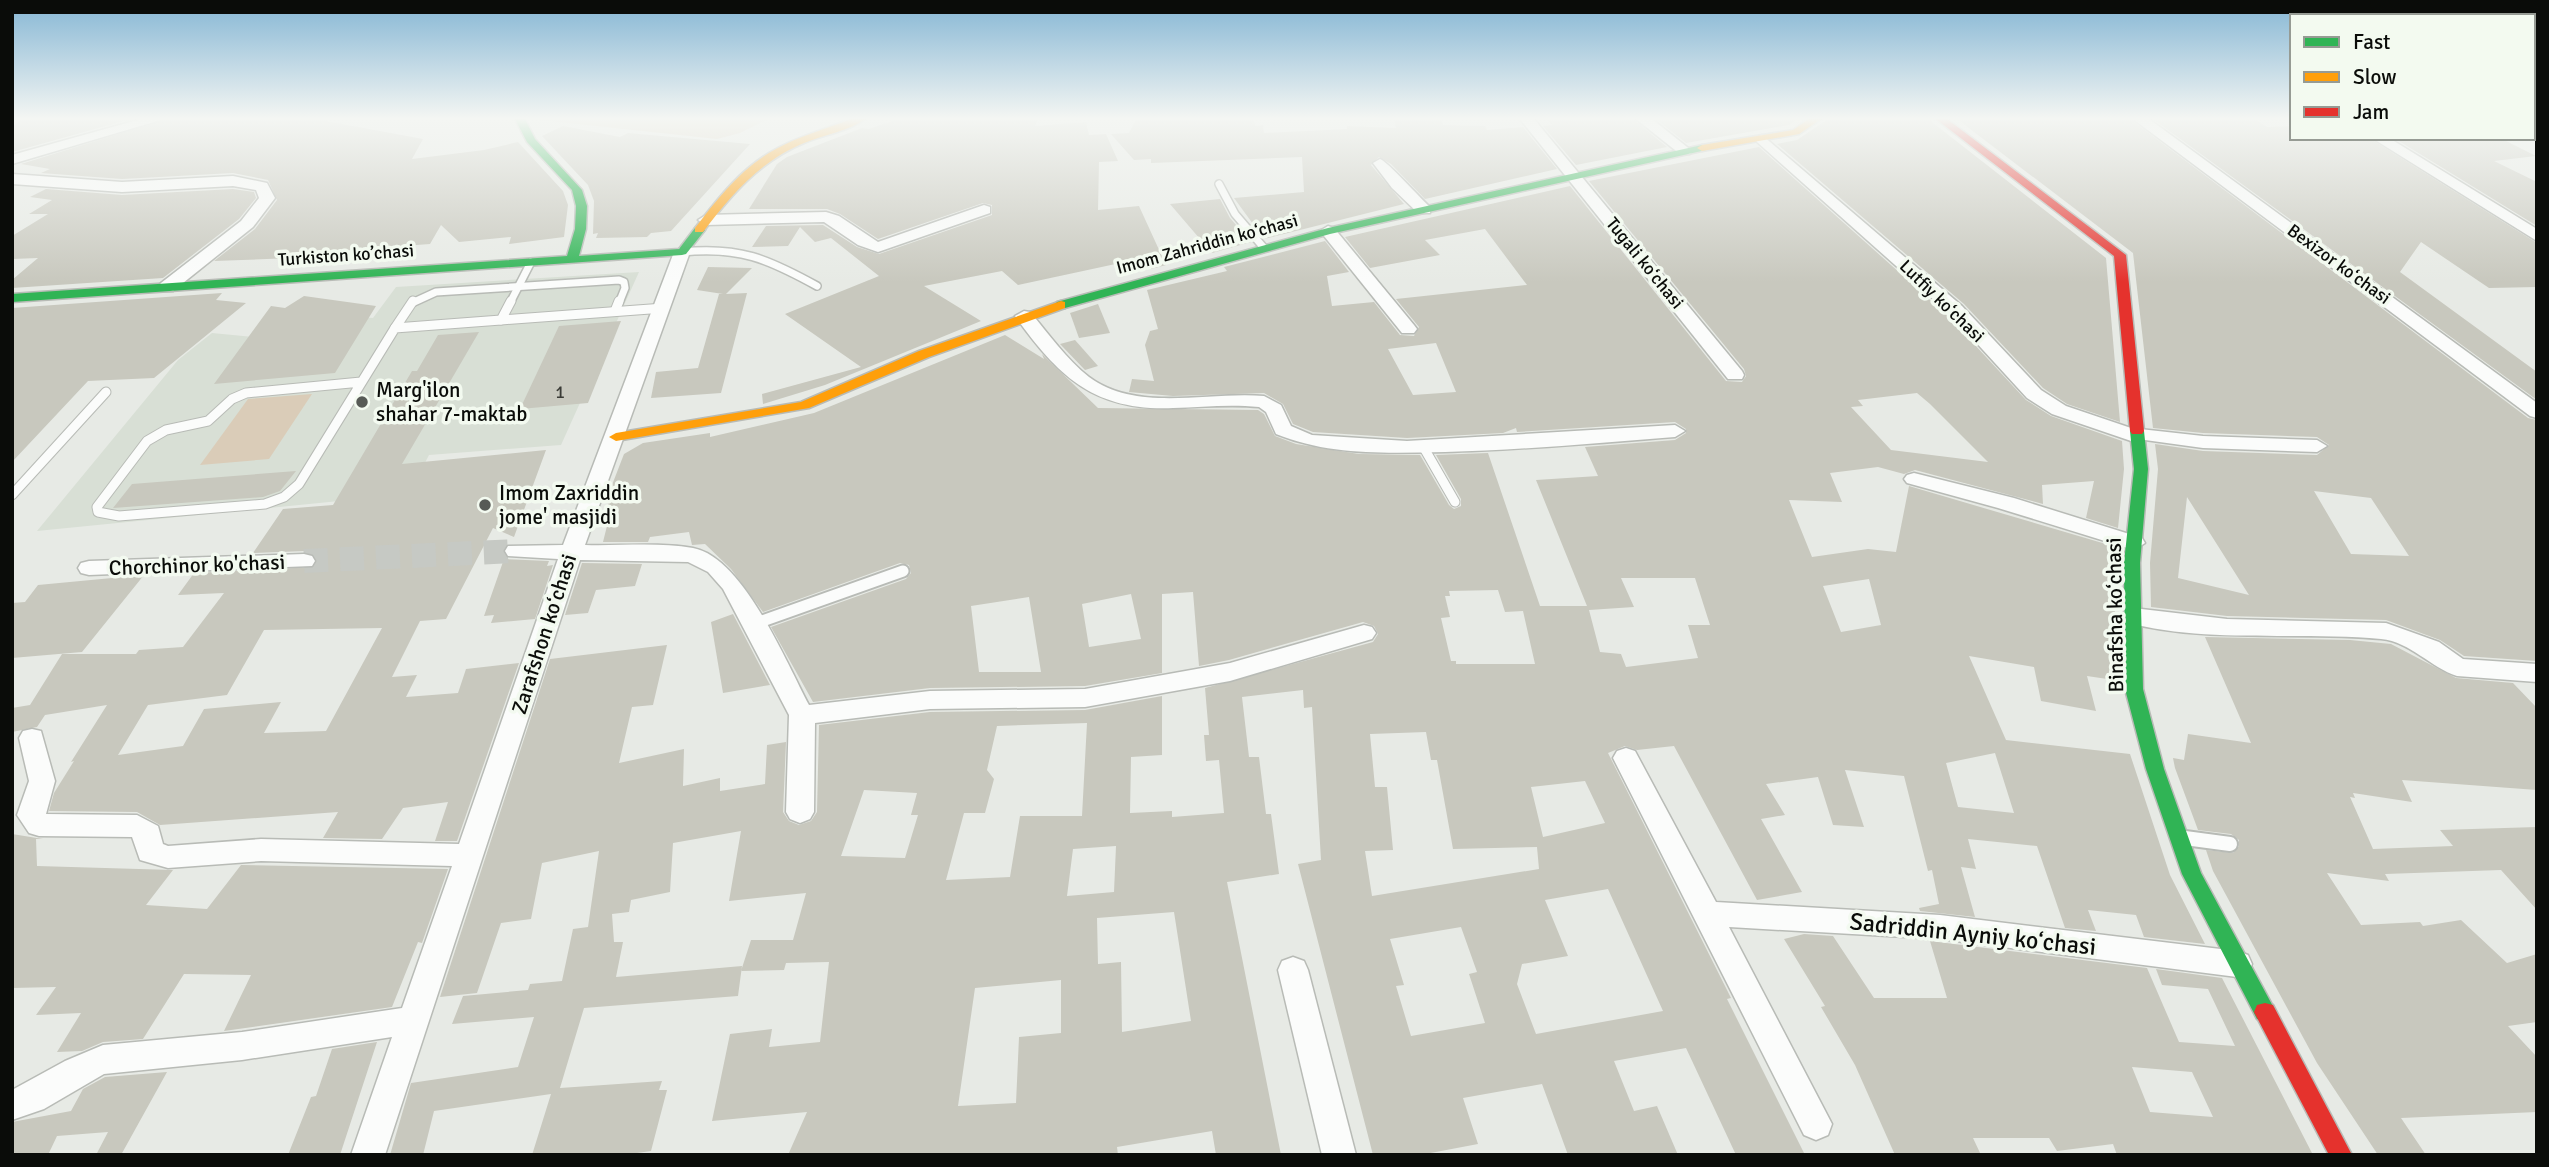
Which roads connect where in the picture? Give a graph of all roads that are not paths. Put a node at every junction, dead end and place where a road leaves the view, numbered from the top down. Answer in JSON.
{"nodes":[{"id":1,"x":566,"y":173,"type":"edge"},
{"id":2,"x":748,"y":173,"type":"edge"},
{"id":3,"x":1388,"y":173,"type":"edge"},
{"id":4,"x":1572,"y":173,"type":"edge"},
{"id":5,"x":1590,"y":173,"type":"edge"},
{"id":6,"x":1801,"y":173,"type":"edge"},
{"id":7,"x":2013,"y":173,"type":"edge"},
{"id":8,"x":2214,"y":173,"type":"edge"},
{"id":9,"x":2436,"y":173,"type":"edge"},
{"id":10,"x":1575,"y":177,"type":"junction"},
{"id":11,"x":12,"y":179,"type":"edge"},
{"id":12,"x":1219,"y":184,"type":"dead end"},
{"id":13,"x":984,"y":210,"type":"dead end"},
{"id":14,"x":1424,"y":210,"type":"junction"},
{"id":15,"x":706,"y":220,"type":"junction"},
{"id":16,"x":1328,"y":231,"type":"junction"},
{"id":17,"x":2537,"y":236,"type":"edge"},
{"id":18,"x":1264,"y":248,"type":"junction"},
{"id":19,"x":682,"y":252,"type":"junction"},
{"id":20,"x":572,"y":260,"type":"junction"},
{"id":21,"x":531,"y":262,"type":"junction"},
{"id":22,"x":519,"y":286,"type":"junction"},
{"id":23,"x":817,"y":286,"type":"dead end"},
{"id":24,"x":167,"y":287,"type":"junction"},
{"id":25,"x":12,"y":298,"type":"edge"},
{"id":26,"x":664,"y":308,"type":"junction"},
{"id":27,"x":615,"y":311,"type":"junction"},
{"id":28,"x":1024,"y":316,"type":"junction"},
{"id":29,"x":501,"y":320,"type":"junction"},
{"id":30,"x":395,"y":328,"type":"junction"},
{"id":31,"x":1408,"y":329,"type":"dead end"},
{"id":32,"x":1735,"y":375,"type":"dead end"},
{"id":33,"x":361,"y":382,"type":"junction"},
{"id":34,"x":107,"y":392,"type":"dead end"},
{"id":35,"x":2537,"y":412,"type":"edge"},
{"id":36,"x":1675,"y":431,"type":"dead end"},
{"id":37,"x":2136,"y":435,"type":"junction"},
{"id":38,"x":617,"y":437,"type":"junction"},
{"id":39,"x":2317,"y":446,"type":"dead end"},
{"id":40,"x":1424,"y":447,"type":"junction"},
{"id":41,"x":1914,"y":479,"type":"dead end"},
{"id":42,"x":12,"y":495,"type":"edge"},
{"id":43,"x":1455,"y":502,"type":"dead end"},
{"id":44,"x":2134,"y":543,"type":"junction"},
{"id":45,"x":516,"y":551,"type":"tunnel mouth"},
{"id":46,"x":572,"y":551,"type":"junction"},
{"id":47,"x":304,"y":561,"type":"tunnel mouth"},
{"id":48,"x":89,"y":568,"type":"dead end"},
{"id":49,"x":903,"y":571,"type":"dead end"},
{"id":50,"x":2133,"y":616,"type":"junction"},
{"id":51,"x":754,"y":624,"type":"junction"},
{"id":52,"x":1364,"y":633,"type":"dead end"},
{"id":53,"x":2537,"y":673,"type":"edge"},
{"id":54,"x":802,"y":715,"type":"junction"},
{"id":55,"x":32,"y":738,"type":"dead end"},
{"id":56,"x":1626,"y":758,"type":"dead end"},
{"id":57,"x":800,"y":812,"type":"dead end"},
{"id":58,"x":2179,"y":837,"type":"junction"},
{"id":59,"x":2230,"y":844,"type":"dead end"},
{"id":60,"x":471,"y":855,"type":"junction"},
{"id":61,"x":1707,"y":914,"type":"junction"},
{"id":62,"x":2237,"y":964,"type":"junction"},
{"id":63,"x":1293,"y":970,"type":"dead end"},
{"id":64,"x":412,"y":1020,"type":"junction"},
{"id":65,"x":12,"y":1105,"type":"edge"},
{"id":66,"x":1816,"y":1124,"type":"dead end"},
{"id":67,"x":368,"y":1155,"type":"edge"},
{"id":68,"x":1339,"y":1155,"type":"edge"},
{"id":69,"x":2341,"y":1155,"type":"edge"}],
"edges":[{"from":1,"to":20,"type":"street"},
{"from":2,"to":15,"type":"street","name":"Zarafshon koʻchasi"},
{"from":3,"to":14,"type":"street"},
{"from":4,"to":10,"type":"street","name":"Tugali koʻchasi"},
{"from":5,"to":10,"type":"street","name":"Imom Zahriddin koʻchasi"},
{"from":6,"to":37,"type":"street","name":"Lutfiy koʻchasi"},
{"from":7,"to":37,"type":"street","name":"Binafsha koʻchasi"},
{"from":8,"to":35,"type":"street","name":"Bexizor koʻchasi"},
{"from":9,"to":17,"type":"street"},
{"from":10,"to":14,"type":"street","name":"Imom Zahriddin koʻchasi"},
{"from":10,"to":32,"type":"street","name":"Tugali koʻchasi"},
{"from":11,"to":24,"type":"street"},
{"from":12,"to":18,"type":"lane"},
{"from":13,"to":15,"type":"street"},
{"from":14,"to":16,"type":"street","name":"Imom Zahriddin koʻchasi"},
{"from":15,"to":19,"type":"street","name":"Zarafshon koʻchasi"},
{"from":16,"to":18,"type":"street","name":"Imom Zahriddin koʻchasi"},
{"from":16,"to":31,"type":"street"},
{"from":18,"to":28,"type":"street","name":"Imom Zahriddin koʻchasi"},
{"from":19,"to":20,"type":"street","name":"Turkiston ko’chasi"},
{"from":19,"to":23,"type":"lane"},
{"from":19,"to":26,"type":"street","name":"Zarafshon koʻchasi"},
{"from":20,"to":21,"type":"street","name":"Turkiston ko’chasi"},
{"from":21,"to":22,"type":"lane"},
{"from":21,"to":24,"type":"street","name":"Turkiston ko’chasi"},
{"from":22,"to":27,"type":"lane"},
{"from":22,"to":29,"type":"lane"},
{"from":22,"to":30,"type":"lane"},
{"from":24,"to":25,"type":"street","name":"Turkiston ko’chasi"},
{"from":26,"to":27,"type":"lane"},
{"from":26,"to":38,"type":"street","name":"Zarafshon koʻchasi"},
{"from":27,"to":29,"type":"lane"},
{"from":28,"to":38,"type":"street","name":"Imom Zahriddin koʻchasi"},
{"from":28,"to":40,"type":"street"},
{"from":29,"to":30,"type":"lane"},
{"from":30,"to":33,"type":"lane"},
{"from":33,"to":33,"type":"lane"},
{"from":34,"to":42,"type":"lane"},
{"from":36,"to":40,"type":"street"},
{"from":37,"to":39,"type":"street","name":"Lutfiy koʻchasi"},
{"from":37,"to":44,"type":"street","name":"Binafsha koʻchasi"},
{"from":38,"to":46,"type":"street","name":"Zarafshon koʻchasi"},
{"from":40,"to":43,"type":"lane"},
{"from":41,"to":44,"type":"street"},
{"from":44,"to":50,"type":"street","name":"Binafsha koʻchasi"},
{"from":45,"to":46,"type":"street"},
{"from":46,"to":51,"type":"street"},
{"from":46,"to":60,"type":"street","name":"Zarafshon koʻchasi"},
{"from":47,"to":48,"type":"street","name":"Chorchinor ko'chasi"},
{"from":49,"to":51,"type":"lane"},
{"from":50,"to":53,"type":"street"},
{"from":50,"to":58,"type":"street","name":"Binafsha koʻchasi"},
{"from":51,"to":54,"type":"street"},
{"from":52,"to":54,"type":"street"},
{"from":54,"to":57,"type":"street"},
{"from":55,"to":60,"type":"street"},
{"from":56,"to":61,"type":"street"},
{"from":58,"to":59,"type":"lane"},
{"from":58,"to":62,"type":"street","name":"Binafsha koʻchasi"},
{"from":60,"to":64,"type":"street","name":"Zarafshon koʻchasi"},
{"from":61,"to":62,"type":"street","name":"Sadriddin Ayniy koʻchasi"},
{"from":61,"to":66,"type":"street"},
{"from":62,"to":69,"type":"street","name":"Binafsha koʻchasi"},
{"from":63,"to":68,"type":"street"},
{"from":64,"to":65,"type":"street"},
{"from":64,"to":67,"type":"street","name":"Zarafshon koʻchasi"}]}
